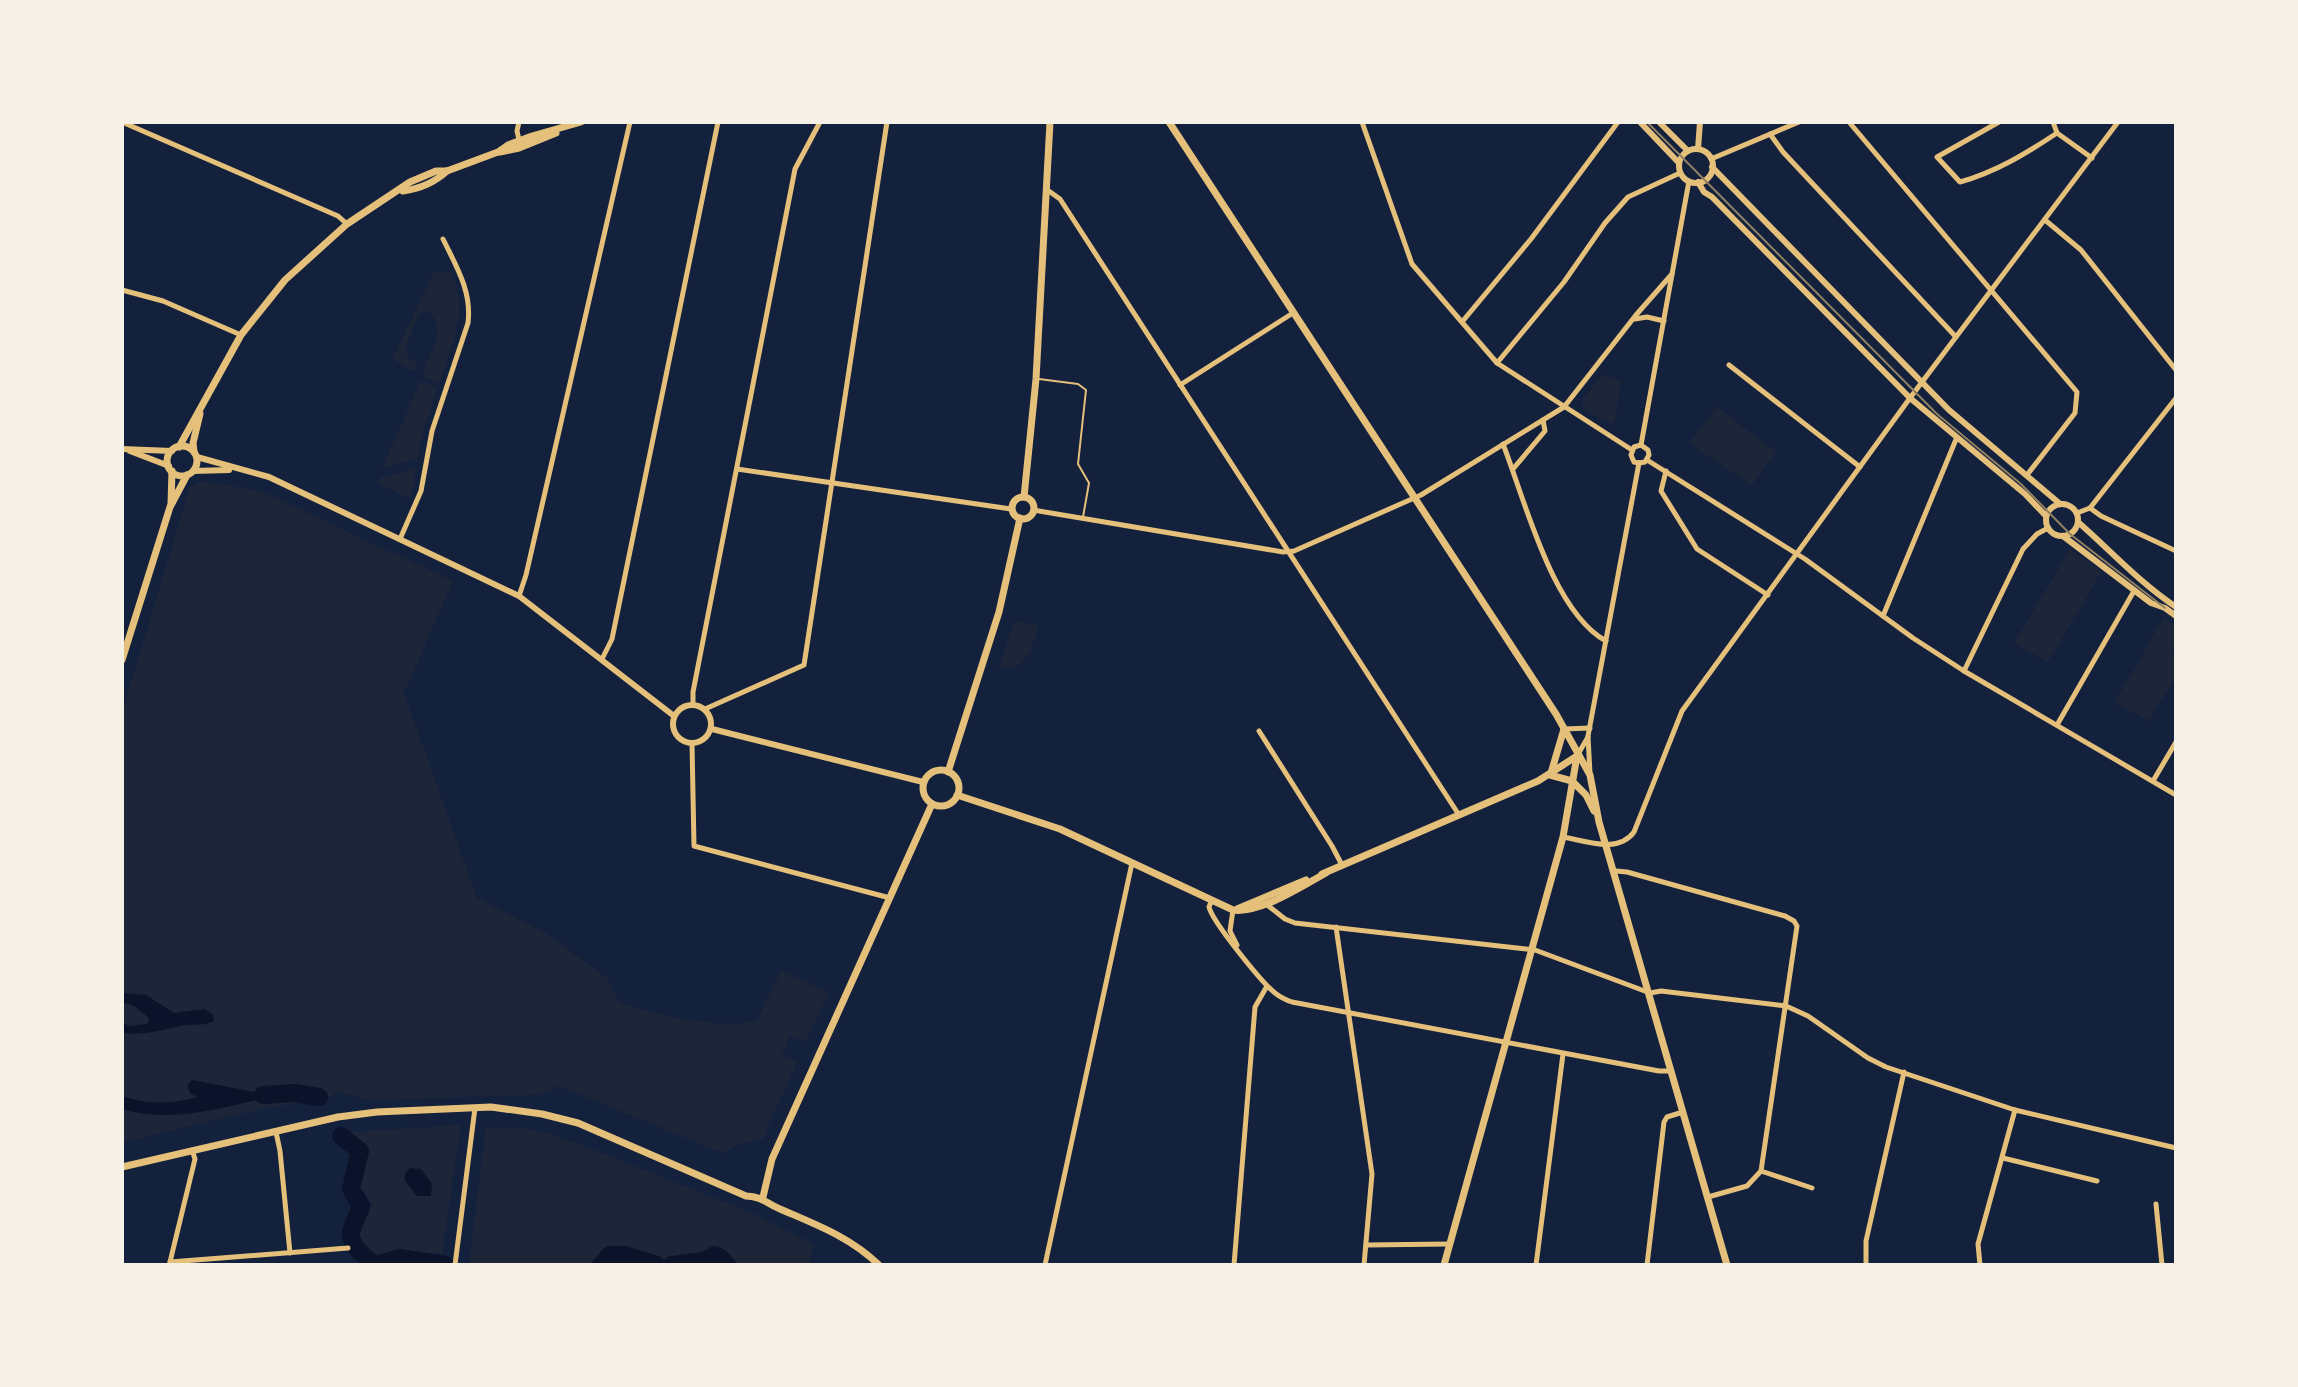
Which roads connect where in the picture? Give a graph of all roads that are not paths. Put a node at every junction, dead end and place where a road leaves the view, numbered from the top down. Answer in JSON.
{"nodes":[{"id":1,"x":122,"y":122,"type":"edge"},
{"id":2,"x":519,"y":122,"type":"edge"},
{"id":3,"x":630,"y":122,"type":"edge"},
{"id":4,"x":718,"y":122,"type":"edge"},
{"id":5,"x":820,"y":122,"type":"edge"},
{"id":6,"x":887,"y":122,"type":"edge"},
{"id":7,"x":1050,"y":122,"type":"edge"},
{"id":8,"x":1169,"y":122,"type":"edge"},
{"id":9,"x":1362,"y":122,"type":"edge"},
{"id":10,"x":1618,"y":122,"type":"edge"},
{"id":11,"x":1640,"y":122,"type":"edge"},
{"id":12,"x":1659,"y":122,"type":"edge"},
{"id":13,"x":1700,"y":122,"type":"edge"},
{"id":14,"x":1799,"y":122,"type":"edge"},
{"id":15,"x":1849,"y":122,"type":"edge"},
{"id":16,"x":1999,"y":122,"type":"edge"},
{"id":17,"x":2053,"y":122,"type":"edge"},
{"id":18,"x":2118,"y":122,"type":"edge"},
{"id":19,"x":576,"y":123,"type":"edge"},
{"id":20,"x":2057,"y":133,"type":"junction"},
{"id":21,"x":1770,"y":134,"type":"junction"},
{"id":22,"x":520,"y":144,"type":"junction"},
{"id":23,"x":1698,"y":149,"type":"junction"},
{"id":24,"x":1688,"y":151,"type":"junction"},
{"id":25,"x":2092,"y":158,"type":"junction"},
{"id":26,"x":1711,"y":159,"type":"junction"},
{"id":27,"x":1679,"y":163,"type":"junction"},
{"id":28,"x":1712,"y":167,"type":"junction"},
{"id":29,"x":1680,"y":173,"type":"junction"},
{"id":30,"x":1689,"y":181,"type":"junction"},
{"id":31,"x":1698,"y":182,"type":"junction"},
{"id":32,"x":1046,"y":189,"type":"junction"},
{"id":33,"x":2045,"y":220,"type":"junction"},
{"id":34,"x":347,"y":224,"type":"junction"},
{"id":35,"x":443,"y":239,"type":"dead end"},
{"id":36,"x":1672,"y":274,"type":"junction"},
{"id":37,"x":122,"y":290,"type":"edge"},
{"id":38,"x":1992,"y":291,"type":"junction"},
{"id":39,"x":1293,"y":313,"type":"junction"},
{"id":40,"x":1634,"y":319,"type":"junction"},
{"id":41,"x":1664,"y":321,"type":"junction"},
{"id":42,"x":1462,"y":322,"type":"junction"},
{"id":43,"x":241,"y":335,"type":"junction"},
{"id":44,"x":1956,"y":337,"type":"junction"},
{"id":45,"x":1497,"y":363,"type":"junction"},
{"id":46,"x":1729,"y":365,"type":"dead end"},
{"id":47,"x":2176,"y":370,"type":"edge"},
{"id":48,"x":1036,"y":379,"type":"junction"},
{"id":49,"x":1923,"y":382,"type":"junction"},
{"id":50,"x":1180,"y":385,"type":"junction"},
{"id":51,"x":1910,"y":398,"type":"junction"},
{"id":52,"x":2176,"y":398,"type":"edge"},
{"id":53,"x":203,"y":404,"type":"junction"},
{"id":54,"x":1564,"y":407,"type":"junction"},
{"id":55,"x":1543,"y":420,"type":"junction"},
{"id":56,"x":1957,"y":436,"type":"junction"},
{"id":57,"x":1503,"y":444,"type":"junction"},
{"id":58,"x":1641,"y":445,"type":"junction"},
{"id":59,"x":124,"y":449,"type":"edge"},
{"id":60,"x":175,"y":449,"type":"junction"},
{"id":61,"x":1632,"y":450,"type":"junction"},
{"id":62,"x":195,"y":454,"type":"junction"},
{"id":63,"x":1647,"y":460,"type":"junction"},
{"id":64,"x":1639,"y":463,"type":"junction"},
{"id":65,"x":1860,"y":467,"type":"junction"},
{"id":66,"x":170,"y":469,"type":"junction"},
{"id":67,"x":737,"y":469,"type":"junction"},
{"id":68,"x":1513,"y":469,"type":"junction"},
{"id":69,"x":240,"y":470,"type":"junction"},
{"id":70,"x":1666,"y":471,"type":"junction"},
{"id":71,"x":190,"y":473,"type":"junction"},
{"id":72,"x":2027,"y":475,"type":"junction"},
{"id":73,"x":833,"y":482,"type":"junction"},
{"id":74,"x":1024,"y":497,"type":"junction"},
{"id":75,"x":1413,"y":499,"type":"junction"},
{"id":76,"x":2059,"y":503,"type":"junction"},
{"id":77,"x":170,"y":507,"type":"junction"},
{"id":78,"x":2090,"y":508,"type":"junction"},
{"id":79,"x":1011,"y":509,"type":"junction"},
{"id":80,"x":1033,"y":510,"type":"junction"},
{"id":81,"x":2077,"y":513,"type":"junction"},
{"id":82,"x":2046,"y":516,"type":"junction"},
{"id":83,"x":1020,"y":518,"type":"junction"},
{"id":84,"x":1083,"y":519,"type":"junction"},
{"id":85,"x":2078,"y":522,"type":"junction"},
{"id":86,"x":2048,"y":528,"type":"junction"},
{"id":87,"x":2063,"y":536,"type":"junction"},
{"id":88,"x":400,"y":539,"type":"junction"},
{"id":89,"x":2176,"y":551,"type":"edge"},
{"id":90,"x":1288,"y":552,"type":"junction"},
{"id":91,"x":1797,"y":555,"type":"junction"},
{"id":92,"x":2134,"y":591,"type":"junction"},
{"id":93,"x":1768,"y":595,"type":"junction"},
{"id":94,"x":519,"y":596,"type":"junction"},
{"id":95,"x":2176,"y":607,"type":"edge"},
{"id":96,"x":1883,"y":616,"type":"junction"},
{"id":97,"x":2176,"y":616,"type":"edge"},
{"id":98,"x":125,"y":639,"type":"edge"},
{"id":99,"x":1606,"y":641,"type":"junction"},
{"id":100,"x":602,"y":659,"type":"junction"},
{"id":101,"x":122,"y":660,"type":"edge"},
{"id":102,"x":1964,"y":671,"type":"junction"},
{"id":103,"x":693,"y":704,"type":"junction"},
{"id":104,"x":705,"y":709,"type":"junction"},
{"id":105,"x":674,"y":716,"type":"junction"},
{"id":106,"x":2056,"y":725,"type":"junction"},
{"id":107,"x":1590,"y":728,"type":"junction"},
{"id":108,"x":712,"y":729,"type":"junction"},
{"id":109,"x":1564,"y":729,"type":"junction"},
{"id":110,"x":1259,"y":731,"type":"dead end"},
{"id":111,"x":1588,"y":736,"type":"junction"},
{"id":112,"x":2176,"y":742,"type":"edge"},
{"id":113,"x":692,"y":743,"type":"junction"},
{"id":114,"x":1577,"y":756,"type":"junction"},
{"id":115,"x":948,"y":772,"type":"junction"},
{"id":116,"x":1550,"y":775,"type":"junction"},
{"id":117,"x":1590,"y":775,"type":"junction"},
{"id":118,"x":1572,"y":781,"type":"junction"},
{"id":119,"x":2153,"y":781,"type":"junction"},
{"id":120,"x":923,"y":782,"type":"junction"},
{"id":121,"x":957,"y":795,"type":"junction"},
{"id":122,"x":2176,"y":795,"type":"edge"},
{"id":123,"x":932,"y":804,"type":"junction"},
{"id":124,"x":1459,"y":816,"type":"junction"},
{"id":125,"x":1599,"y":822,"type":"junction"},
{"id":126,"x":1563,"y":837,"type":"junction"},
{"id":127,"x":1607,"y":844,"type":"junction"},
{"id":128,"x":1132,"y":863,"type":"junction"},
{"id":129,"x":1342,"y":866,"type":"junction"},
{"id":130,"x":1616,"y":871,"type":"junction"},
{"id":131,"x":1277,"y":895,"type":"junction"},
{"id":132,"x":890,"y":898,"type":"junction"},
{"id":133,"x":1211,"y":902,"type":"junction"},
{"id":134,"x":1263,"y":902,"type":"junction"},
{"id":135,"x":1236,"y":913,"type":"junction"},
{"id":136,"x":1279,"y":914,"type":"junction"},
{"id":137,"x":1336,"y":927,"type":"junction"},
{"id":138,"x":1531,"y":950,"type":"junction"},
{"id":139,"x":1244,"y":957,"type":"junction"},
{"id":140,"x":1267,"y":986,"type":"junction"},
{"id":141,"x":1650,"y":993,"type":"junction"},
{"id":142,"x":1786,"y":1006,"type":"junction"},
{"id":143,"x":1349,"y":1013,"type":"junction"},
{"id":144,"x":1505,"y":1042,"type":"junction"},
{"id":145,"x":1563,"y":1054,"type":"junction"},
{"id":146,"x":1671,"y":1071,"type":"junction"},
{"id":147,"x":1904,"y":1072,"type":"junction"},
{"id":148,"x":475,"y":1108,"type":"junction"},
{"id":149,"x":2015,"y":1110,"type":"junction"},
{"id":150,"x":1683,"y":1112,"type":"junction"},
{"id":151,"x":276,"y":1132,"type":"junction"},
{"id":152,"x":2176,"y":1148,"type":"edge"},
{"id":153,"x":192,"y":1150,"type":"junction"},
{"id":154,"x":2003,"y":1158,"type":"junction"},
{"id":155,"x":122,"y":1167,"type":"edge"},
{"id":156,"x":1761,"y":1171,"type":"junction"},
{"id":157,"x":2097,"y":1181,"type":"dead end"},
{"id":158,"x":1812,"y":1188,"type":"dead end"},
{"id":159,"x":763,"y":1197,"type":"junction"},
{"id":160,"x":1708,"y":1197,"type":"junction"},
{"id":161,"x":2156,"y":1204,"type":"dead end"},
{"id":162,"x":1450,"y":1244,"type":"junction"},
{"id":163,"x":1366,"y":1245,"type":"junction"},
{"id":164,"x":348,"y":1248,"type":"dead end"},
{"id":165,"x":290,"y":1253,"type":"junction"},
{"id":166,"x":455,"y":1263,"type":"edge"},
{"id":167,"x":170,"y":1264,"type":"edge"},
{"id":168,"x":879,"y":1265,"type":"edge"},
{"id":169,"x":1045,"y":1265,"type":"edge"},
{"id":170,"x":1234,"y":1265,"type":"edge"},
{"id":171,"x":1364,"y":1265,"type":"edge"},
{"id":172,"x":1444,"y":1265,"type":"edge"},
{"id":173,"x":1536,"y":1265,"type":"edge"},
{"id":174,"x":1647,"y":1265,"type":"edge"},
{"id":175,"x":1727,"y":1265,"type":"edge"},
{"id":176,"x":1866,"y":1265,"type":"edge"},
{"id":177,"x":1980,"y":1265,"type":"edge"},
{"id":178,"x":2162,"y":1265,"type":"edge"}],
"edges":[{"from":1,"to":34,"type":"street"},
{"from":2,"to":22,"type":"street"},
{"from":3,"to":94,"type":"street"},
{"from":4,"to":100,"type":"street"},
{"from":5,"to":67,"type":"street"},
{"from":6,"to":73,"type":"street"},
{"from":7,"to":32,"type":"main road"},
{"from":8,"to":39,"type":"main road"},
{"from":9,"to":42,"type":"street"},
{"from":10,"to":42,"type":"street"},
{"from":11,"to":27,"type":"street"},
{"from":12,"to":24,"type":"street"},
{"from":13,"to":23,"type":"street"},
{"from":14,"to":21,"type":"street"},
{"from":15,"to":38,"type":"street"},
{"from":16,"to":20,"type":"street"},
{"from":17,"to":20,"type":"street"},
{"from":18,"to":25,"type":"street"},
{"from":19,"to":22,"type":"main road"},
{"from":20,"to":25,"type":"street"},
{"from":21,"to":26,"type":"street"},
{"from":21,"to":44,"type":"street"},
{"from":22,"to":34,"type":"main road"},
{"from":23,"to":24,"type":"street"},
{"from":23,"to":26,"type":"street"},
{"from":24,"to":27,"type":"street"},
{"from":25,"to":33,"type":"street"},
{"from":26,"to":28,"type":"street"},
{"from":27,"to":29,"type":"street"},
{"from":28,"to":31,"type":"street"},
{"from":28,"to":49,"type":"street"},
{"from":29,"to":30,"type":"street"},
{"from":29,"to":45,"type":"street"},
{"from":30,"to":31,"type":"street"},
{"from":30,"to":36,"type":"street"},
{"from":31,"to":51,"type":"street"},
{"from":32,"to":48,"type":"main road"},
{"from":32,"to":50,"type":"street"},
{"from":33,"to":38,"type":"street"},
{"from":33,"to":47,"type":"street"},
{"from":34,"to":43,"type":"main road"},
{"from":35,"to":88,"type":"street"},
{"from":36,"to":40,"type":"street"},
{"from":36,"to":41,"type":"street"},
{"from":37,"to":43,"type":"street"},
{"from":38,"to":44,"type":"street"},
{"from":38,"to":72,"type":"street"},
{"from":39,"to":50,"type":"street"},
{"from":39,"to":75,"type":"main road"},
{"from":40,"to":41,"type":"street"},
{"from":40,"to":54,"type":"street"},
{"from":41,"to":58,"type":"street"},
{"from":42,"to":45,"type":"street"},
{"from":43,"to":53,"type":"main road"},
{"from":44,"to":49,"type":"street"},
{"from":45,"to":54,"type":"street"},
{"from":46,"to":65,"type":"street"},
{"from":48,"to":74,"type":"main road"},
{"from":48,"to":84,"type":"lane"},
{"from":49,"to":51,"type":"street"},
{"from":49,"to":72,"type":"street"},
{"from":50,"to":90,"type":"street"},
{"from":51,"to":56,"type":"street"},
{"from":51,"to":65,"type":"street"},
{"from":52,"to":78,"type":"street"},
{"from":53,"to":60,"type":"main road"},
{"from":53,"to":62,"type":"main road"},
{"from":54,"to":55,"type":"street"},
{"from":54,"to":61,"type":"street"},
{"from":55,"to":57,"type":"street"},
{"from":55,"to":68,"type":"street"},
{"from":56,"to":82,"type":"street"},
{"from":56,"to":96,"type":"street"},
{"from":57,"to":68,"type":"street"},
{"from":57,"to":75,"type":"street"},
{"from":58,"to":61,"type":"street"},
{"from":58,"to":63,"type":"street"},
{"from":59,"to":60,"type":"street"},
{"from":59,"to":66,"type":"street"},
{"from":60,"to":62,"type":"main road"},
{"from":60,"to":66,"type":"main road"},
{"from":61,"to":64,"type":"street"},
{"from":62,"to":69,"type":"street"},
{"from":62,"to":71,"type":"main road"},
{"from":63,"to":64,"type":"street"},
{"from":63,"to":70,"type":"street"},
{"from":64,"to":99,"type":"street"},
{"from":65,"to":91,"type":"street"},
{"from":66,"to":71,"type":"main road"},
{"from":66,"to":77,"type":"main road"},
{"from":67,"to":73,"type":"street"},
{"from":67,"to":103,"type":"street"},
{"from":68,"to":99,"type":"street"},
{"from":69,"to":71,"type":"street"},
{"from":69,"to":88,"type":"street"},
{"from":70,"to":91,"type":"street"},
{"from":70,"to":93,"type":"street"},
{"from":71,"to":77,"type":"main road"},
{"from":72,"to":76,"type":"street"},
{"from":73,"to":79,"type":"street"},
{"from":73,"to":104,"type":"street"},
{"from":74,"to":79,"type":"main road"},
{"from":74,"to":80,"type":"main road"},
{"from":75,"to":90,"type":"street"},
{"from":75,"to":109,"type":"main road"},
{"from":76,"to":81,"type":"street"},
{"from":76,"to":82,"type":"street"},
{"from":77,"to":98,"type":"main road"},
{"from":78,"to":81,"type":"street"},
{"from":78,"to":89,"type":"street"},
{"from":79,"to":83,"type":"main road"},
{"from":80,"to":83,"type":"main road"},
{"from":80,"to":84,"type":"street"},
{"from":81,"to":85,"type":"street"},
{"from":82,"to":86,"type":"street"},
{"from":83,"to":115,"type":"main road"},
{"from":84,"to":90,"type":"street"},
{"from":85,"to":87,"type":"street"},
{"from":85,"to":95,"type":"street"},
{"from":86,"to":87,"type":"street"},
{"from":86,"to":102,"type":"street"},
{"from":87,"to":92,"type":"street"},
{"from":88,"to":94,"type":"street"},
{"from":90,"to":124,"type":"street"},
{"from":91,"to":93,"type":"street"},
{"from":91,"to":96,"type":"street"},
{"from":92,"to":97,"type":"street"},
{"from":92,"to":106,"type":"street"},
{"from":93,"to":127,"type":"street"},
{"from":94,"to":100,"type":"street"},
{"from":96,"to":102,"type":"street"},
{"from":98,"to":101,"type":"main road"},
{"from":99,"to":107,"type":"street"},
{"from":100,"to":105,"type":"street"},
{"from":102,"to":106,"type":"street"},
{"from":103,"to":104,"type":"street"},
{"from":103,"to":105,"type":"street"},
{"from":104,"to":108,"type":"street"},
{"from":105,"to":113,"type":"street"},
{"from":106,"to":119,"type":"street"},
{"from":107,"to":109,"type":"street"},
{"from":107,"to":111,"type":"street"},
{"from":108,"to":113,"type":"street"},
{"from":108,"to":120,"type":"street"},
{"from":109,"to":114,"type":"main road"},
{"from":109,"to":116,"type":"main road"},
{"from":110,"to":129,"type":"street"},
{"from":111,"to":114,"type":"street"},
{"from":111,"to":117,"type":"street"},
{"from":112,"to":119,"type":"street"},
{"from":113,"to":132,"type":"street"},
{"from":114,"to":116,"type":"main road"},
{"from":114,"to":117,"type":"main road"},
{"from":114,"to":118,"type":"main road"},
{"from":115,"to":120,"type":"main road"},
{"from":115,"to":121,"type":"main road"},
{"from":116,"to":118,"type":"main road"},
{"from":116,"to":124,"type":"main road"},
{"from":117,"to":125,"type":"main road"},
{"from":118,"to":125,"type":"main road"},
{"from":118,"to":126,"type":"main road"},
{"from":119,"to":122,"type":"street"},
{"from":120,"to":123,"type":"main road"},
{"from":121,"to":123,"type":"main road"},
{"from":121,"to":128,"type":"main road"},
{"from":123,"to":132,"type":"main road"},
{"from":124,"to":129,"type":"main road"},
{"from":125,"to":127,"type":"main road"},
{"from":126,"to":127,"type":"street"},
{"from":126,"to":138,"type":"main road"},
{"from":127,"to":130,"type":"main road"},
{"from":128,"to":133,"type":"main road"},
{"from":128,"to":169,"type":"street"},
{"from":129,"to":131,"type":"main road"},
{"from":130,"to":141,"type":"main road"},
{"from":130,"to":142,"type":"street"},
{"from":131,"to":134,"type":"main road"},
{"from":131,"to":136,"type":"street"},
{"from":132,"to":159,"type":"main road"},
{"from":133,"to":135,"type":"main road"},
{"from":133,"to":139,"type":"street"},
{"from":134,"to":135,"type":"main road"},
{"from":134,"to":136,"type":"street"},
{"from":135,"to":139,"type":"street"},
{"from":136,"to":137,"type":"street"},
{"from":137,"to":138,"type":"street"},
{"from":137,"to":143,"type":"street"},
{"from":138,"to":141,"type":"street"},
{"from":138,"to":144,"type":"main road"},
{"from":139,"to":140,"type":"street"},
{"from":140,"to":143,"type":"street"},
{"from":140,"to":170,"type":"street"},
{"from":141,"to":142,"type":"street"},
{"from":141,"to":146,"type":"main road"},
{"from":142,"to":147,"type":"street"},
{"from":142,"to":156,"type":"street"},
{"from":143,"to":144,"type":"street"},
{"from":143,"to":163,"type":"street"},
{"from":144,"to":145,"type":"street"},
{"from":144,"to":162,"type":"main road"},
{"from":145,"to":146,"type":"street"},
{"from":145,"to":173,"type":"street"},
{"from":146,"to":150,"type":"main road"},
{"from":147,"to":149,"type":"street"},
{"from":147,"to":176,"type":"street"},
{"from":148,"to":151,"type":"main road"},
{"from":148,"to":159,"type":"main road"},
{"from":148,"to":166,"type":"street"},
{"from":149,"to":152,"type":"street"},
{"from":149,"to":154,"type":"street"},
{"from":150,"to":160,"type":"main road"},
{"from":150,"to":174,"type":"street"},
{"from":151,"to":153,"type":"main road"},
{"from":151,"to":165,"type":"street"},
{"from":153,"to":155,"type":"main road"},
{"from":153,"to":167,"type":"street"},
{"from":154,"to":157,"type":"street"},
{"from":154,"to":177,"type":"street"},
{"from":156,"to":158,"type":"street"},
{"from":156,"to":160,"type":"street"},
{"from":159,"to":168,"type":"main road"},
{"from":160,"to":175,"type":"main road"},
{"from":161,"to":178,"type":"street"},
{"from":162,"to":163,"type":"street"},
{"from":162,"to":172,"type":"main road"},
{"from":163,"to":171,"type":"street"},
{"from":164,"to":165,"type":"street"},
{"from":165,"to":167,"type":"street"}]}
